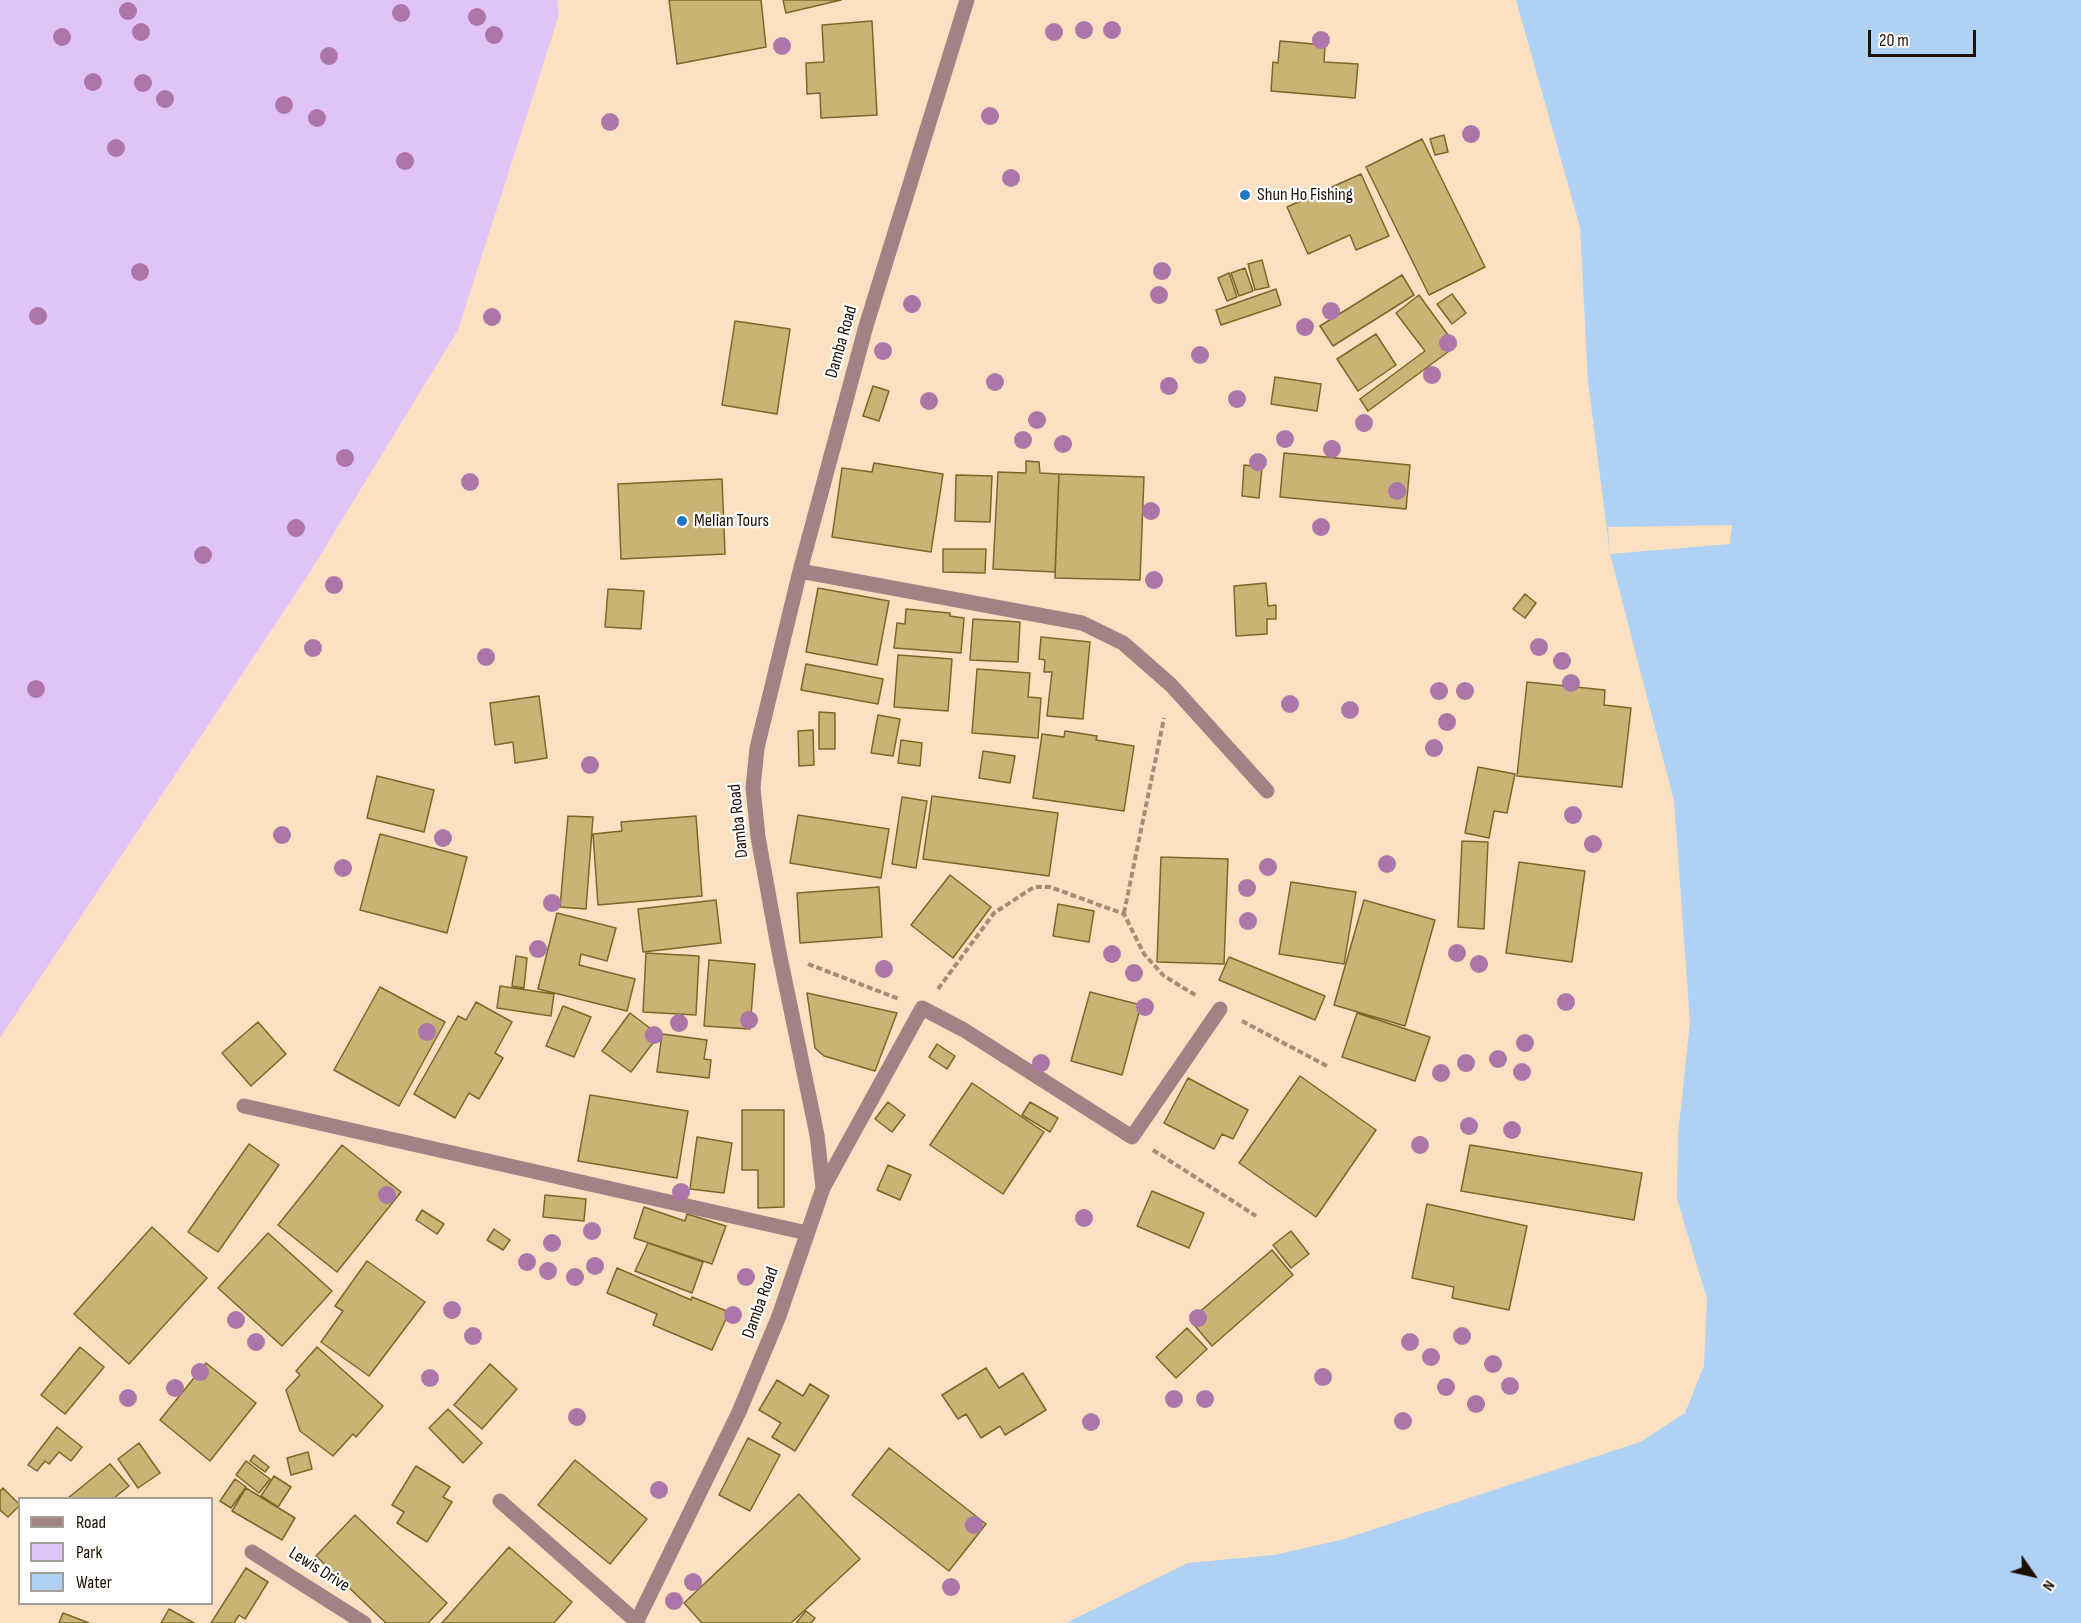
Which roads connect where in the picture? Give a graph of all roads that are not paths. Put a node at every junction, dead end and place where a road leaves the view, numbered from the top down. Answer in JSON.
{"nodes":[{"id":1,"x":967,"y":0,"type":"edge"},
{"id":2,"x":800,"y":571,"type":"junction"},
{"id":3,"x":1267,"y":791,"type":"dead end"},
{"id":4,"x":1220,"y":1010,"type":"road end"},
{"id":5,"x":244,"y":1106,"type":"dead end"},
{"id":6,"x":823,"y":1188,"type":"junction"},
{"id":7,"x":807,"y":1233,"type":"junction"},
{"id":8,"x":500,"y":1501,"type":"dead end"},
{"id":9,"x":252,"y":1552,"type":"dead end"},
{"id":10,"x":364,"y":1623,"type":"edge"},
{"id":11,"x":637,"y":1623,"type":"edge"}],
"edges":[{"from":1,"to":2,"type":"street","name":"Damba Road"},
{"from":2,"to":3,"type":"street"},
{"from":2,"to":6,"type":"street","name":"Damba Road"},
{"from":4,"to":6,"type":"street"},
{"from":5,"to":7,"type":"street"},
{"from":6,"to":7,"type":"street","name":"Damba Road"},
{"from":7,"to":11,"type":"street","name":"Damba Road"},
{"from":8,"to":11,"type":"street"},
{"from":9,"to":10,"type":"street","name":"Lewis Drive"}]}
